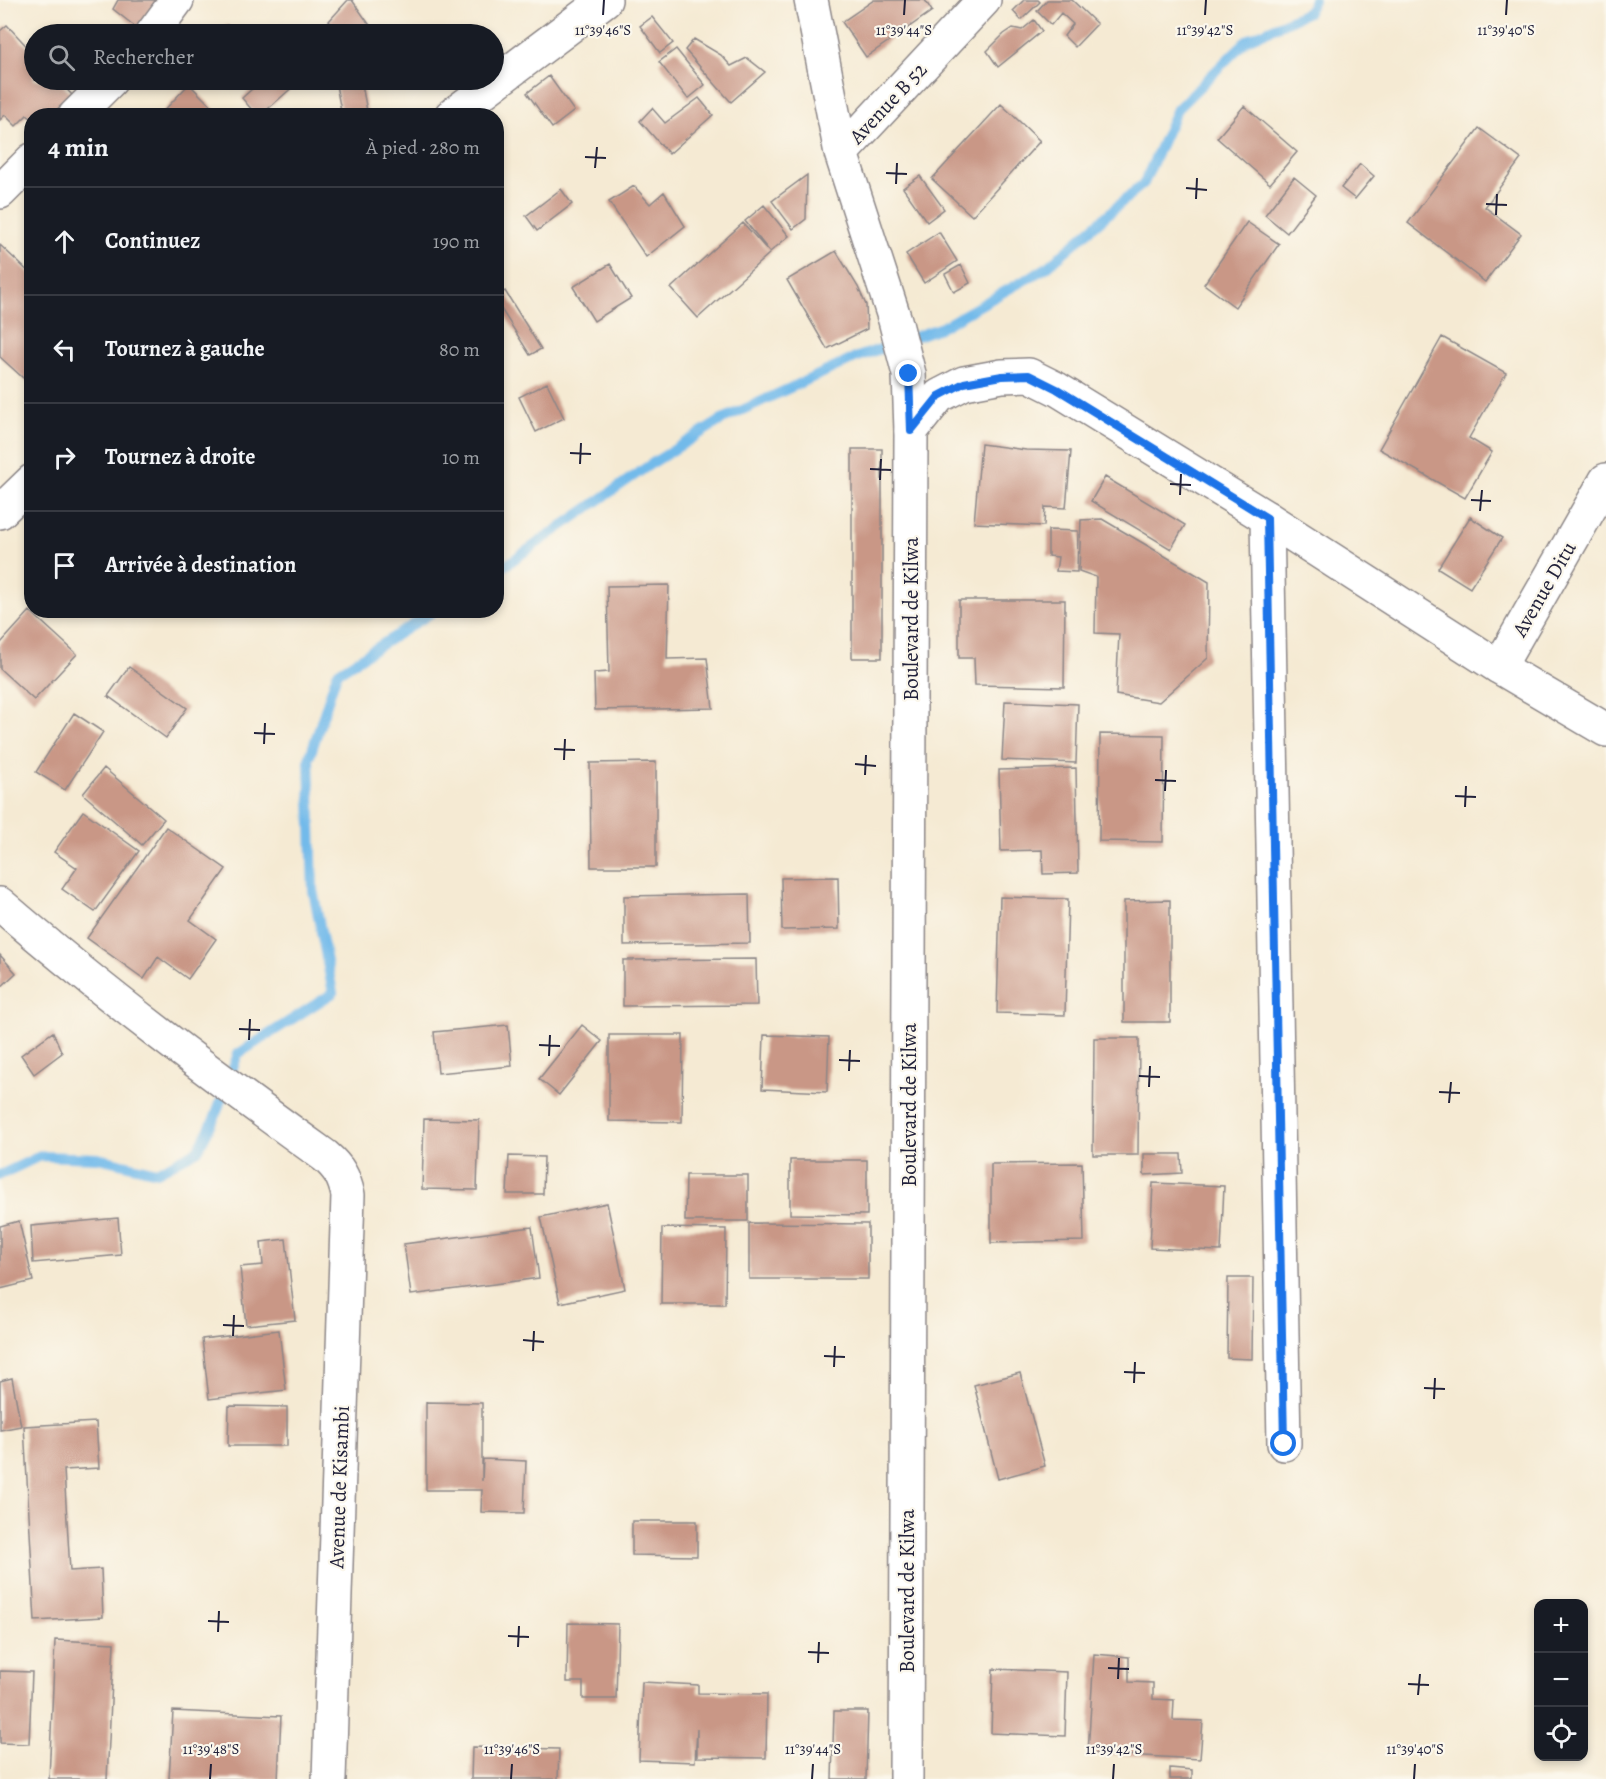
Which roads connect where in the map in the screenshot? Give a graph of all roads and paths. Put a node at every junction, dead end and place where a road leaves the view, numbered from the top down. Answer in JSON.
{"nodes":[{"id":1,"x":177,"y":0,"type":"edge"},
{"id":2,"x":605,"y":0,"type":"edge"},
{"id":3,"x":811,"y":0,"type":"edge"},
{"id":4,"x":984,"y":0,"type":"edge"},
{"id":5,"x":159,"y":24,"type":"edge"},
{"id":6,"x":504,"y":77,"type":"edge"},
{"id":7,"x":101,"y":90,"type":"edge"},
{"id":8,"x":486,"y":90,"type":"edge"},
{"id":9,"x":83,"y":108,"type":"edge"},
{"id":10,"x":463,"y":108,"type":"edge"},
{"id":11,"x":841,"y":153,"type":"junction"},
{"id":12,"x":24,"y":168,"type":"edge"},
{"id":13,"x":0,"y":192,"type":"edge"},
{"id":14,"x":911,"y":431,"type":"junction"},
{"id":15,"x":1606,"y":480,"type":"edge"},
{"id":16,"x":24,"y":489,"type":"edge"},
{"id":17,"x":0,"y":512,"type":"edge"},
{"id":18,"x":1267,"y":518,"type":"junction"},
{"id":19,"x":1499,"y":667,"type":"junction"},
{"id":20,"x":1606,"y":730,"type":"edge"},
{"id":21,"x":0,"y":904,"type":"edge"},
{"id":22,"x":1284,"y":1444,"type":"dead end"},
{"id":23,"x":329,"y":1779,"type":"edge"},
{"id":24,"x":906,"y":1779,"type":"edge"}],
"edges":[{"from":1,"to":5,"type":"street"},
{"from":2,"to":6,"type":"street"},
{"from":3,"to":11,"type":"street","name":"Boulevard de Kilwa"},
{"from":4,"to":11,"type":"street","name":"Avenue B 52"},
{"from":7,"to":9,"type":"street"},
{"from":8,"to":10,"type":"street"},
{"from":11,"to":14,"type":"street","name":"Boulevard de Kilwa"},
{"from":12,"to":13,"type":"street"},
{"from":14,"to":18,"type":"street"},
{"from":14,"to":24,"type":"street","name":"Boulevard de Kilwa"},
{"from":15,"to":19,"type":"street","name":"Avenue Ditu"},
{"from":16,"to":17,"type":"street"},
{"from":18,"to":19,"type":"street"},
{"from":18,"to":22,"type":"street"},
{"from":19,"to":20,"type":"street"},
{"from":21,"to":23,"type":"street","name":"Avenue de Kisambi"}]}
